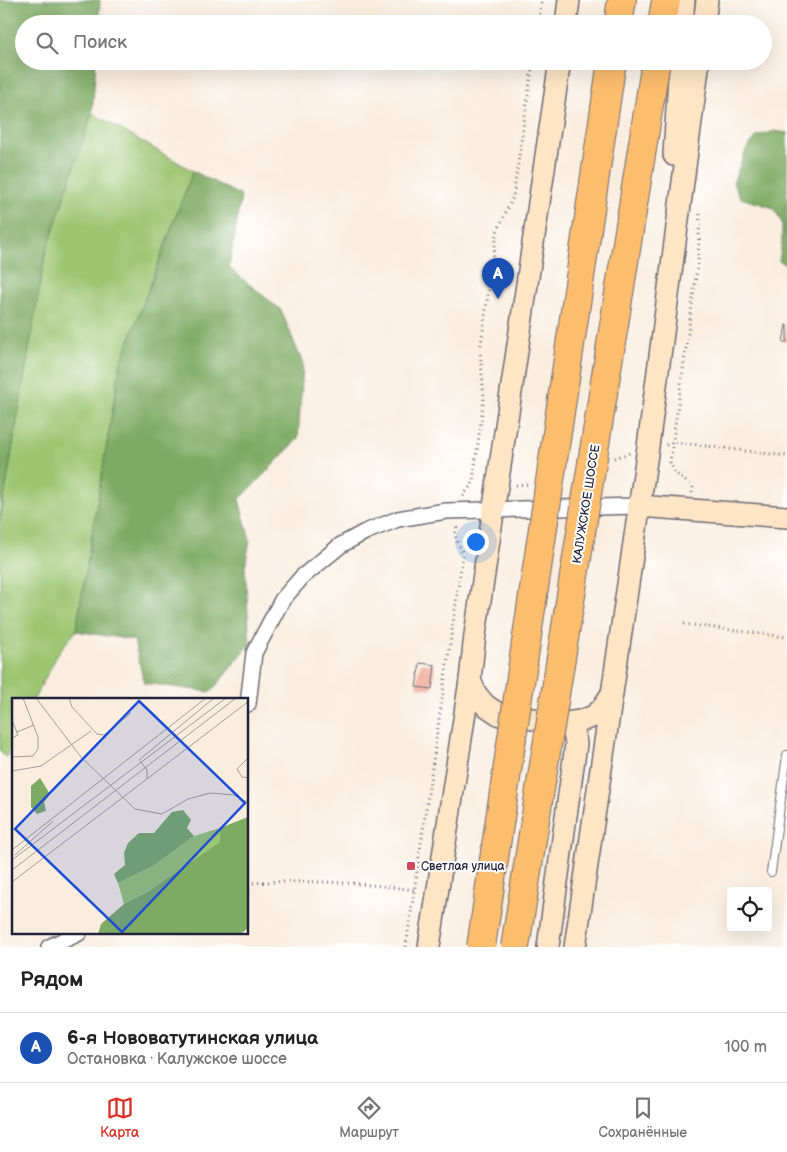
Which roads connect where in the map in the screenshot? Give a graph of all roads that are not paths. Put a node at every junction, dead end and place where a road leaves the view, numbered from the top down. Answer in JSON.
{"nodes":[{"id":1,"x":570,"y":0,"type":"edge"},
{"id":2,"x":622,"y":0,"type":"edge"},
{"id":3,"x":666,"y":0,"type":"edge"},
{"id":4,"x":684,"y":0,"type":"edge"},
{"id":5,"x":707,"y":0,"type":"edge"},
{"id":6,"x":568,"y":15,"type":"edge"},
{"id":7,"x":620,"y":15,"type":"edge"},
{"id":8,"x":664,"y":15,"type":"edge"},
{"id":9,"x":683,"y":15,"type":"edge"},
{"id":10,"x":705,"y":15,"type":"edge"},
{"id":11,"x":559,"y":70,"type":"edge"},
{"id":12,"x":611,"y":70,"type":"edge"},
{"id":13,"x":655,"y":70,"type":"edge"},
{"id":14,"x":679,"y":70,"type":"edge"},
{"id":15,"x":698,"y":70,"type":"edge"},
{"id":16,"x":661,"y":353,"type":"junction"},
{"id":17,"x":638,"y":506,"type":"junction"},
{"id":18,"x":494,"y":509,"type":"junction"},
{"id":19,"x":787,"y":517,"type":"edge"},
{"id":20,"x":470,"y":680,"type":"junction"},
{"id":21,"x":611,"y":694,"type":"junction"},
{"id":22,"x":249,"y":698,"type":"edge"},
{"id":23,"x":566,"y":723,"type":"junction"},
{"id":24,"x":787,"y":755,"type":"edge"},
{"id":25,"x":771,"y":872,"type":"dead end"},
{"id":26,"x":77,"y":934,"type":"edge"},
{"id":27,"x":48,"y":947,"type":"edge"},
{"id":28,"x":429,"y":947,"type":"edge"},
{"id":29,"x":480,"y":947,"type":"edge"},
{"id":30,"x":515,"y":947,"type":"edge"},
{"id":31,"x":548,"y":947,"type":"edge"},
{"id":32,"x":575,"y":947,"type":"edge"}],
"edges":[{"from":1,"to":6,"type":"street"},
{"from":2,"to":7,"type":"highway"},
{"from":3,"to":8,"type":"highway"},
{"from":4,"to":9,"type":"street"},
{"from":5,"to":10,"type":"street"},
{"from":11,"to":18,"type":"street"},
{"from":12,"to":29,"type":"highway","bridge":true},
{"from":13,"to":30,"type":"highway","name":"КАЛУЖСКОЕ ШОССЕ","bridge":true},
{"from":14,"to":16,"type":"street"},
{"from":15,"to":16,"type":"street"},
{"from":16,"to":17,"type":"street"},
{"from":17,"to":18,"type":"street"},
{"from":17,"to":19,"type":"street"},
{"from":17,"to":21,"type":"street"},
{"from":18,"to":20,"type":"street"},
{"from":18,"to":22,"type":"street"},
{"from":20,"to":23,"type":"street"},
{"from":20,"to":28,"type":"street"},
{"from":21,"to":23,"type":"street"},
{"from":21,"to":32,"type":"street"},
{"from":23,"to":31,"type":"street"},
{"from":24,"to":25,"type":"lane"},
{"from":26,"to":27,"type":"street"}]}
